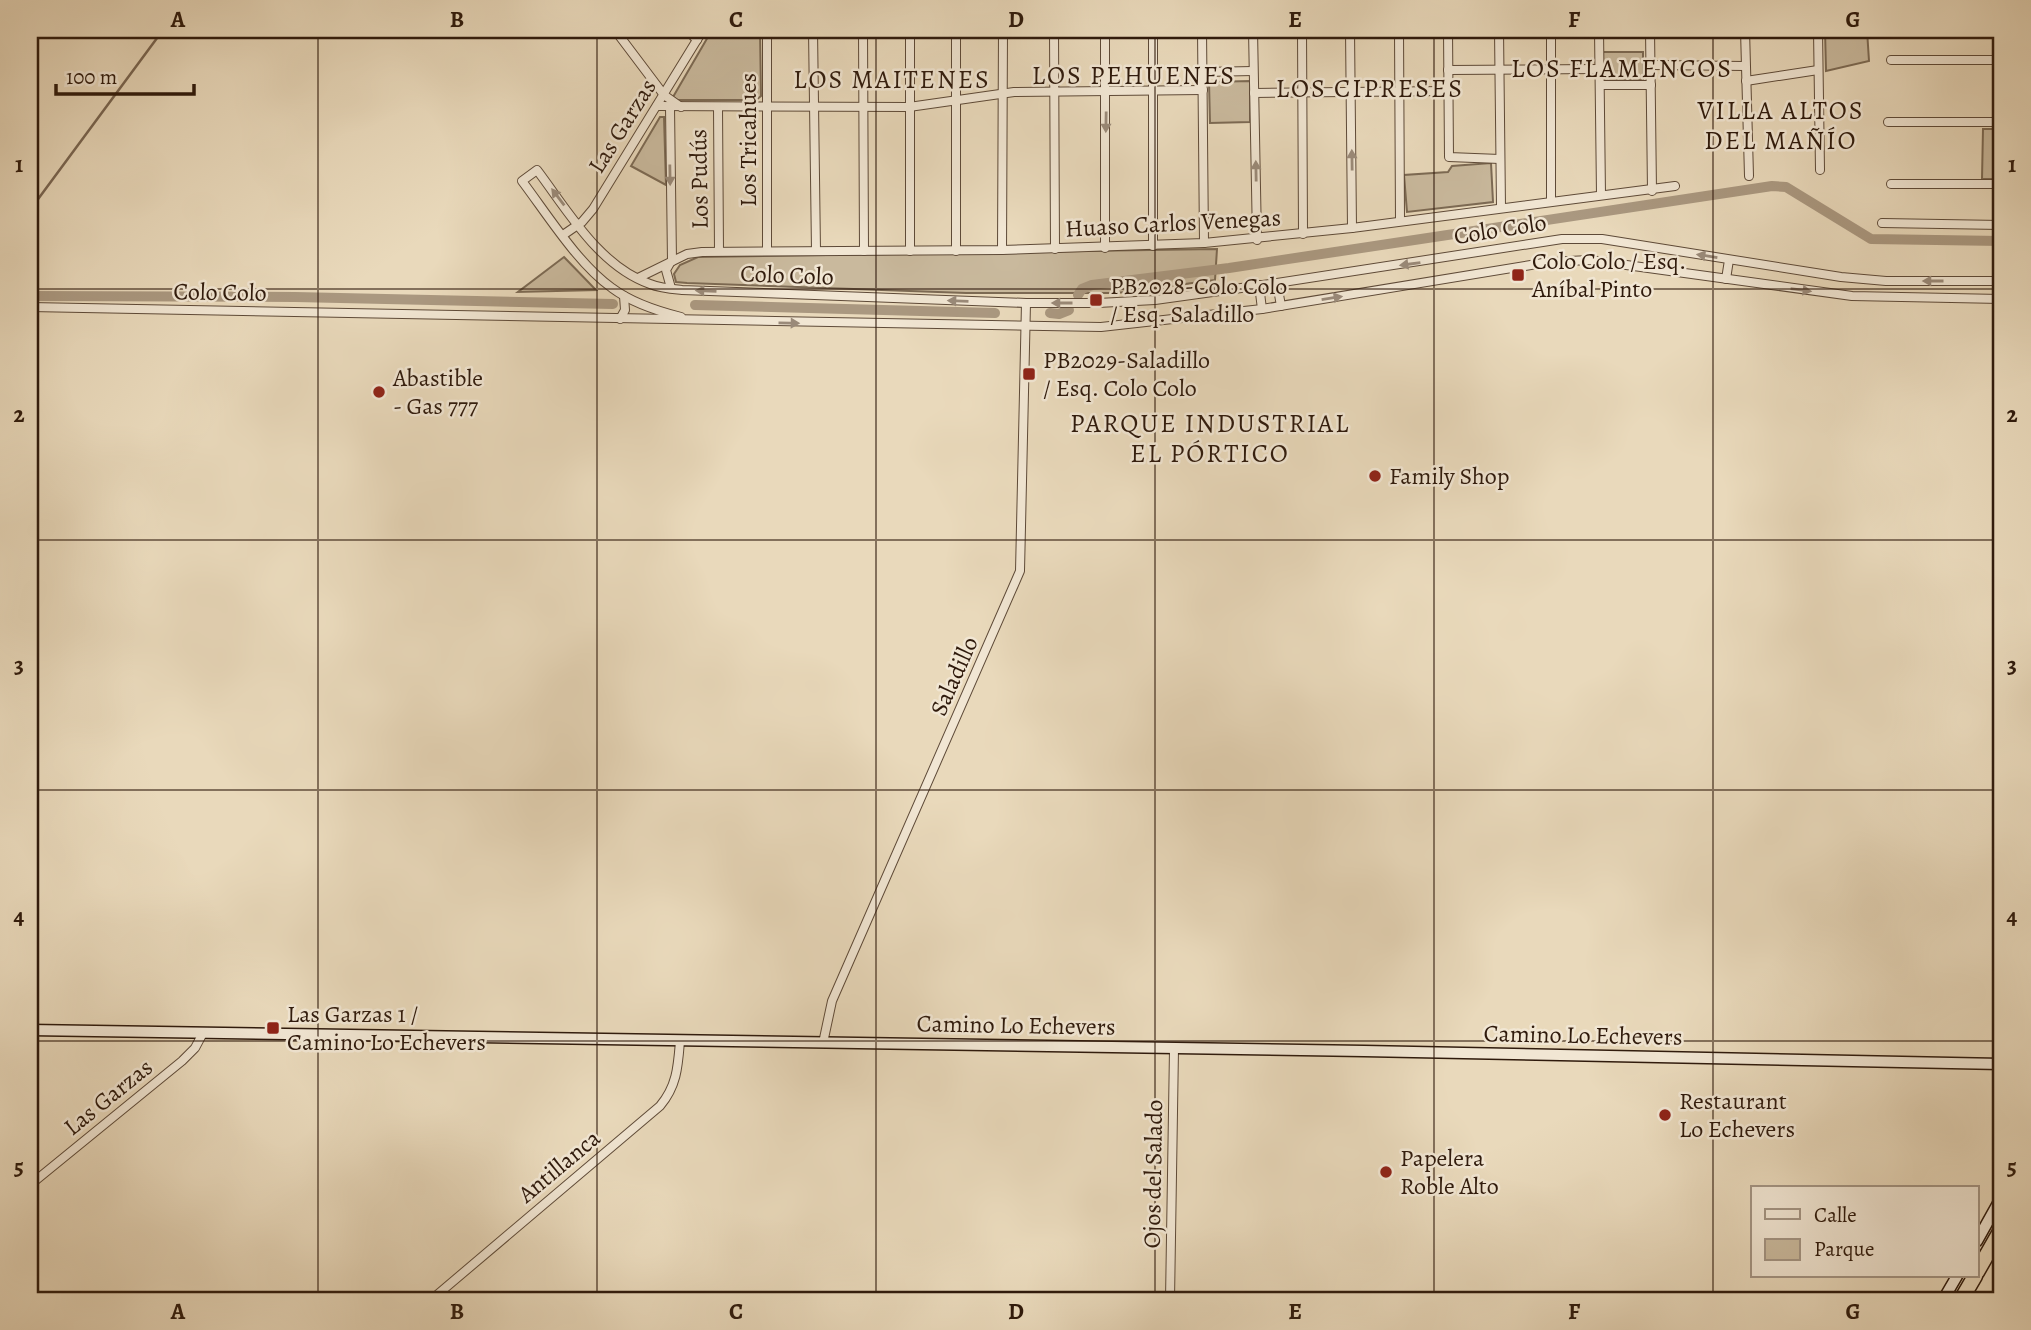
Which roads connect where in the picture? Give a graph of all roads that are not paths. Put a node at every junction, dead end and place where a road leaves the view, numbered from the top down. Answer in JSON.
{"nodes":[{"id":1,"x":615,"y":30,"type":"edge"},
{"id":2,"x":687,"y":30,"type":"edge"},
{"id":3,"x":703,"y":30,"type":"edge"},
{"id":4,"x":767,"y":30,"type":"edge"},
{"id":5,"x":813,"y":30,"type":"edge"},
{"id":6,"x":863,"y":30,"type":"edge"},
{"id":7,"x":910,"y":30,"type":"edge"},
{"id":8,"x":956,"y":30,"type":"edge"},
{"id":9,"x":1003,"y":30,"type":"edge"},
{"id":10,"x":1054,"y":30,"type":"edge"},
{"id":11,"x":1105,"y":30,"type":"edge"},
{"id":12,"x":1153,"y":30,"type":"edge"},
{"id":13,"x":1202,"y":30,"type":"edge"},
{"id":14,"x":1253,"y":30,"type":"edge"},
{"id":15,"x":1302,"y":30,"type":"edge"},
{"id":16,"x":1350,"y":30,"type":"edge"},
{"id":17,"x":1399,"y":30,"type":"edge"},
{"id":18,"x":1448,"y":30,"type":"edge"},
{"id":19,"x":1499,"y":30,"type":"edge"},
{"id":20,"x":1551,"y":30,"type":"edge"},
{"id":21,"x":1600,"y":30,"type":"edge"},
{"id":22,"x":1650,"y":30,"type":"edge"},
{"id":23,"x":1745,"y":30,"type":"edge"},
{"id":24,"x":1818,"y":30,"type":"edge"},
{"id":25,"x":697,"y":40,"type":"junction"},
{"id":26,"x":1891,"y":60,"type":"dead end"},
{"id":27,"x":2001,"y":60,"type":"edge"},
{"id":28,"x":1650,"y":65,"type":"junction"},
{"id":29,"x":1745,"y":66,"type":"junction"},
{"id":30,"x":1551,"y":69,"type":"junction"},
{"id":31,"x":1600,"y":69,"type":"junction"},
{"id":32,"x":1499,"y":70,"type":"junction"},
{"id":33,"x":1818,"y":70,"type":"junction"},
{"id":34,"x":1254,"y":71,"type":"junction"},
{"id":35,"x":1448,"y":71,"type":"junction"},
{"id":36,"x":1203,"y":72,"type":"junction"},
{"id":37,"x":1746,"y":81,"type":"junction"},
{"id":38,"x":1600,"y":85,"type":"junction"},
{"id":39,"x":1651,"y":85,"type":"junction"},
{"id":40,"x":1203,"y":89,"type":"junction"},
{"id":41,"x":1106,"y":90,"type":"junction"},
{"id":42,"x":1154,"y":90,"type":"junction"},
{"id":43,"x":1055,"y":91,"type":"junction"},
{"id":44,"x":1448,"y":91,"type":"junction"},
{"id":45,"x":1003,"y":92,"type":"junction"},
{"id":46,"x":1302,"y":92,"type":"junction"},
{"id":47,"x":1351,"y":92,"type":"junction"},
{"id":48,"x":1399,"y":92,"type":"junction"},
{"id":49,"x":1254,"y":93,"type":"junction"},
{"id":50,"x":664,"y":95,"type":"junction"},
{"id":51,"x":957,"y":100,"type":"junction"},
{"id":52,"x":657,"y":106,"type":"junction"},
{"id":53,"x":670,"y":107,"type":"junction"},
{"id":54,"x":681,"y":107,"type":"junction"},
{"id":55,"x":767,"y":107,"type":"junction"},
{"id":56,"x":863,"y":107,"type":"junction"},
{"id":57,"x":909,"y":107,"type":"junction"},
{"id":58,"x":718,"y":108,"type":"junction"},
{"id":59,"x":814,"y":108,"type":"junction"},
{"id":60,"x":1888,"y":121,"type":"dead end"},
{"id":61,"x":2001,"y":122,"type":"edge"},
{"id":62,"x":1500,"y":159,"type":"junction"},
{"id":63,"x":1820,"y":170,"type":"dead end"},
{"id":64,"x":1749,"y":176,"type":"dead end"},
{"id":65,"x":1891,"y":184,"type":"dead end"},
{"id":66,"x":2001,"y":184,"type":"edge"},
{"id":67,"x":1675,"y":186,"type":"dead end"},
{"id":68,"x":1652,"y":191,"type":"junction"},
{"id":69,"x":1601,"y":195,"type":"junction"},
{"id":70,"x":1551,"y":201,"type":"junction"},
{"id":71,"x":1501,"y":208,"type":"junction"},
{"id":72,"x":1400,"y":221,"type":"junction"},
{"id":73,"x":1882,"y":223,"type":"dead end"},
{"id":74,"x":578,"y":225,"type":"junction"},
{"id":75,"x":2001,"y":225,"type":"edge"},
{"id":76,"x":1352,"y":228,"type":"junction"},
{"id":77,"x":1303,"y":233,"type":"junction"},
{"id":78,"x":563,"y":235,"type":"junction"},
{"id":79,"x":1257,"y":240,"type":"junction"},
{"id":80,"x":1203,"y":243,"type":"junction"},
{"id":81,"x":1153,"y":246,"type":"junction"},
{"id":82,"x":1105,"y":248,"type":"junction"},
{"id":83,"x":1055,"y":249,"type":"junction"},
{"id":84,"x":1002,"y":250,"type":"junction"},
{"id":85,"x":719,"y":251,"type":"junction"},
{"id":86,"x":767,"y":251,"type":"junction"},
{"id":87,"x":817,"y":251,"type":"junction"},
{"id":88,"x":864,"y":251,"type":"junction"},
{"id":89,"x":910,"y":251,"type":"junction"},
{"id":90,"x":956,"y":251,"type":"junction"},
{"id":91,"x":1730,"y":260,"type":"junction"},
{"id":92,"x":672,"y":261,"type":"junction"},
{"id":93,"x":1746,"y":262,"type":"junction"},
{"id":94,"x":638,"y":278,"type":"junction"},
{"id":95,"x":1727,"y":279,"type":"junction"},
{"id":96,"x":1744,"y":281,"type":"junction"},
{"id":97,"x":1975,"y":281,"type":"junction"},
{"id":98,"x":2001,"y":281,"type":"edge"},
{"id":99,"x":1277,"y":283,"type":"junction"},
{"id":100,"x":1259,"y":285,"type":"junction"},
{"id":101,"x":671,"y":288,"type":"junction"},
{"id":102,"x":624,"y":296,"type":"junction"},
{"id":103,"x":1964,"y":299,"type":"junction"},
{"id":104,"x":2001,"y":299,"type":"edge"},
{"id":105,"x":1026,"y":303,"type":"junction"},
{"id":106,"x":1281,"y":306,"type":"junction"},
{"id":107,"x":30,"y":307,"type":"edge"},
{"id":108,"x":1262,"y":309,"type":"junction"},
{"id":109,"x":620,"y":319,"type":"junction"},
{"id":110,"x":696,"y":321,"type":"junction"},
{"id":111,"x":1025,"y":327,"type":"junction"},
{"id":112,"x":30,"y":1030,"type":"edge"},
{"id":113,"x":203,"y":1033,"type":"junction"},
{"id":114,"x":680,"y":1041,"type":"junction"},
{"id":115,"x":823,"y":1043,"type":"junction"},
{"id":116,"x":1174,"y":1049,"type":"junction"},
{"id":117,"x":2001,"y":1064,"type":"edge"},
{"id":118,"x":30,"y":1185,"type":"edge"},
{"id":119,"x":2001,"y":1198,"type":"edge"},
{"id":120,"x":2001,"y":1230,"type":"edge"},
{"id":121,"x":1979,"y":1237,"type":"edge"},
{"id":122,"x":1979,"y":1269,"type":"edge"},
{"id":123,"x":1956,"y":1278,"type":"edge"},
{"id":124,"x":1974,"y":1278,"type":"edge"},
{"id":125,"x":2001,"y":1294,"type":"edge"},
{"id":126,"x":431,"y":1300,"type":"edge"},
{"id":127,"x":1170,"y":1300,"type":"edge"},
{"id":128,"x":1943,"y":1300,"type":"edge"},
{"id":129,"x":1961,"y":1300,"type":"edge"},
{"id":130,"x":1998,"y":1300,"type":"edge"}],
"edges":[{"from":1,"to":50,"type":"street"},
{"from":2,"to":25,"type":"street"},
{"from":3,"to":25,"type":"street","name":"Las Garzas"},
{"from":4,"to":55,"type":"street","name":"Los Tricahues"},
{"from":5,"to":59,"type":"street"},
{"from":6,"to":56,"type":"street"},
{"from":7,"to":57,"type":"street"},
{"from":8,"to":51,"type":"street"},
{"from":9,"to":45,"type":"street"},
{"from":10,"to":43,"type":"street"},
{"from":11,"to":41,"type":"street"},
{"from":12,"to":42,"type":"street"},
{"from":13,"to":36,"type":"street"},
{"from":14,"to":34,"type":"street"},
{"from":15,"to":46,"type":"street"},
{"from":16,"to":47,"type":"street"},
{"from":17,"to":48,"type":"street"},
{"from":18,"to":35,"type":"street"},
{"from":19,"to":32,"type":"street"},
{"from":20,"to":30,"type":"street"},
{"from":21,"to":31,"type":"street"},
{"from":22,"to":28,"type":"street"},
{"from":23,"to":29,"type":"street"},
{"from":24,"to":33,"type":"street"},
{"from":25,"to":50,"type":"street","name":"Las Garzas"},
{"from":26,"to":27,"type":"street"},
{"from":28,"to":29,"type":"street"},
{"from":28,"to":39,"type":"street"},
{"from":29,"to":37,"type":"street"},
{"from":30,"to":31,"type":"street"},
{"from":30,"to":32,"type":"street"},
{"from":30,"to":70,"type":"street"},
{"from":31,"to":38,"type":"street"},
{"from":32,"to":35,"type":"street"},
{"from":32,"to":62,"type":"street"},
{"from":33,"to":37,"type":"street"},
{"from":33,"to":63,"type":"street"},
{"from":34,"to":36,"type":"street"},
{"from":34,"to":49,"type":"street"},
{"from":35,"to":44,"type":"street"},
{"from":36,"to":40,"type":"street"},
{"from":37,"to":64,"type":"street"},
{"from":38,"to":39,"type":"street"},
{"from":38,"to":69,"type":"street"},
{"from":39,"to":68,"type":"street"},
{"from":40,"to":42,"type":"street"},
{"from":40,"to":80,"type":"street"},
{"from":41,"to":42,"type":"street"},
{"from":41,"to":43,"type":"street"},
{"from":41,"to":82,"type":"street","one_way":true},
{"from":42,"to":81,"type":"street"},
{"from":43,"to":45,"type":"street"},
{"from":43,"to":83,"type":"street"},
{"from":44,"to":48,"type":"street"},
{"from":44,"to":62,"type":"street"},
{"from":45,"to":51,"type":"street"},
{"from":45,"to":84,"type":"street"},
{"from":46,"to":47,"type":"street"},
{"from":46,"to":49,"type":"street"},
{"from":46,"to":77,"type":"street"},
{"from":47,"to":48,"type":"street"},
{"from":76,"to":47,"type":"street","one_way":true},
{"from":48,"to":72,"type":"street"},
{"from":79,"to":49,"type":"street","one_way":true},
{"from":50,"to":52,"type":"street","name":"Las Garzas"},
{"from":50,"to":54,"type":"street"},
{"from":51,"to":57,"type":"street"},
{"from":51,"to":90,"type":"street"},
{"from":52,"to":53,"type":"street"},
{"from":52,"to":74,"type":"street","name":"Las Garzas"},
{"from":53,"to":54,"type":"street"},
{"from":53,"to":92,"type":"street","one_way":true},
{"from":54,"to":58,"type":"street"},
{"from":55,"to":58,"type":"street"},
{"from":55,"to":59,"type":"street"},
{"from":55,"to":86,"type":"street","name":"Los Tricahues"},
{"from":56,"to":57,"type":"street"},
{"from":56,"to":59,"type":"street"},
{"from":56,"to":88,"type":"street"},
{"from":57,"to":89,"type":"street"},
{"from":58,"to":85,"type":"street","name":"Los Pudús"},
{"from":59,"to":87,"type":"street"},
{"from":60,"to":61,"type":"street"},
{"from":62,"to":71,"type":"street"},
{"from":65,"to":66,"type":"street"},
{"from":67,"to":68,"type":"street","name":"Huaso Carlos Venegas"},
{"from":68,"to":69,"type":"street","name":"Huaso Carlos Venegas"},
{"from":69,"to":70,"type":"street","name":"Huaso Carlos Venegas"},
{"from":70,"to":71,"type":"street","name":"Huaso Carlos Venegas"},
{"from":71,"to":72,"type":"street","name":"Huaso Carlos Venegas"},
{"from":72,"to":76,"type":"street","name":"Huaso Carlos Venegas"},
{"from":73,"to":75,"type":"street"},
{"from":74,"to":78,"type":"street","name":"Las Garzas"},
{"from":74,"to":78,"type":"street","name":"Colo Colo","one_way":true},
{"from":74,"to":94,"type":"street","name":"Colo Colo"},
{"from":76,"to":77,"type":"street","name":"Huaso Carlos Venegas"},
{"from":77,"to":79,"type":"street","name":"Huaso Carlos Venegas"},
{"from":78,"to":102,"type":"street","name":"Colo Colo"},
{"from":79,"to":80,"type":"street","name":"Huaso Carlos Venegas"},
{"from":80,"to":81,"type":"street","name":"Huaso Carlos Venegas"},
{"from":81,"to":82,"type":"street","name":"Huaso Carlos Venegas"},
{"from":82,"to":83,"type":"street","name":"Huaso Carlos Venegas"},
{"from":83,"to":84,"type":"street","name":"Huaso Carlos Venegas"},
{"from":84,"to":90,"type":"street","name":"Huaso Carlos Venegas"},
{"from":85,"to":86,"type":"street","name":"Huaso Carlos Venegas"},
{"from":85,"to":92,"type":"street","name":"Huaso Carlos Venegas"},
{"from":86,"to":87,"type":"street","name":"Huaso Carlos Venegas"},
{"from":87,"to":88,"type":"street","name":"Huaso Carlos Venegas"},
{"from":88,"to":89,"type":"street","name":"Huaso Carlos Venegas"},
{"from":89,"to":90,"type":"street","name":"Huaso Carlos Venegas"},
{"from":91,"to":93,"type":"street","name":"Colo Colo"},
{"from":91,"to":95,"type":"street"},
{"from":91,"to":99,"type":"street","name":"Colo Colo","one_way":true},
{"from":92,"to":94,"type":"street","name":"Huaso Carlos Venegas"},
{"from":92,"to":101,"type":"street"},
{"from":93,"to":96,"type":"street"},
{"from":97,"to":93,"type":"street","name":"Colo Colo","one_way":true},
{"from":94,"to":101,"type":"street","name":"Colo Colo"},
{"from":95,"to":96,"type":"street","name":"Colo Colo"},
{"from":106,"to":95,"type":"street","name":"Colo Colo","one_way":true},
{"from":96,"to":103,"type":"street","name":"Colo Colo","one_way":true},
{"from":97,"to":98,"type":"street","name":"Colo Colo"},
{"from":97,"to":103,"type":"street"},
{"from":99,"to":100,"type":"street","name":"Colo Colo"},
{"from":99,"to":106,"type":"street"},
{"from":100,"to":105,"type":"street","name":"Colo Colo","one_way":true},
{"from":100,"to":108,"type":"street"},
{"from":105,"to":101,"type":"street","name":"Colo Colo","one_way":true},
{"from":102,"to":109,"type":"street"},
{"from":102,"to":110,"type":"street","name":"Colo Colo"},
{"from":103,"to":104,"type":"street","name":"Colo Colo"},
{"from":105,"to":111,"type":"street","name":"Saladillo"},
{"from":106,"to":108,"type":"street","name":"Colo Colo"},
{"from":107,"to":109,"type":"street","name":"Colo Colo"},
{"from":108,"to":111,"type":"street","name":"Colo Colo"},
{"from":109,"to":110,"type":"street","name":"Colo Colo"},
{"from":110,"to":111,"type":"street","name":"Colo Colo","one_way":true},
{"from":111,"to":115,"type":"street","name":"Saladillo"},
{"from":112,"to":113,"type":"main road","name":"Camino Lo Echevers"},
{"from":113,"to":114,"type":"main road","name":"Camino Lo Echevers"},
{"from":113,"to":118,"type":"street","name":"Las Garzas"},
{"from":114,"to":115,"type":"main road","name":"Camino Lo Echevers"},
{"from":114,"to":126,"type":"street","name":"Antillanca"},
{"from":115,"to":116,"type":"main road","name":"Camino Lo Echevers"},
{"from":116,"to":117,"type":"main road","name":"Camino Lo Echevers"},
{"from":116,"to":127,"type":"street","name":"Ojos del Salado"},
{"from":119,"to":121,"type":"main road"},
{"from":120,"to":122,"type":"highway"},
{"from":123,"to":128,"type":"main road"},
{"from":124,"to":129,"type":"highway"},
{"from":125,"to":130,"type":"highway"}]}
